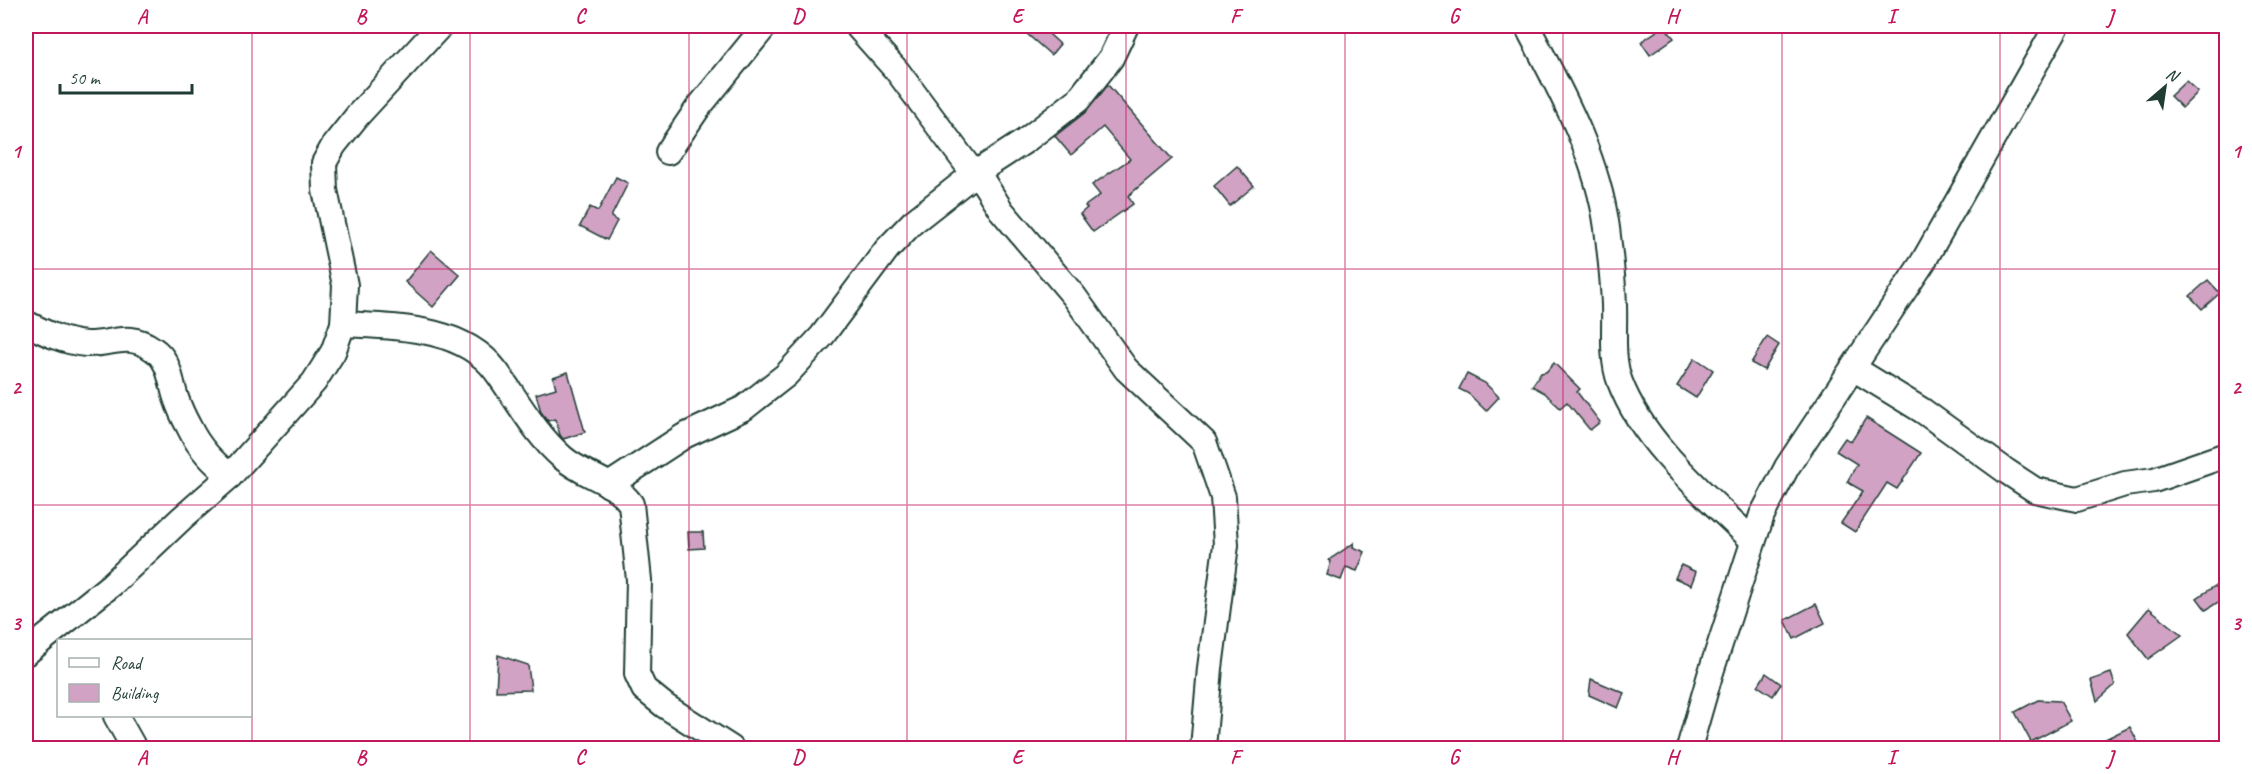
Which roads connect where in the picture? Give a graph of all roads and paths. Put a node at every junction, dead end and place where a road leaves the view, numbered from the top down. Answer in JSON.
{"nodes":[{"id":1,"x":440,"y":26,"type":"edge"},
{"id":2,"x":765,"y":26,"type":"edge"},
{"id":3,"x":857,"y":26,"type":"edge"},
{"id":4,"x":1126,"y":26,"type":"edge"},
{"id":5,"x":1527,"y":26,"type":"edge"},
{"id":6,"x":2057,"y":26,"type":"edge"},
{"id":7,"x":668,"y":152,"type":"dead end"},
{"id":8,"x":974,"y":174,"type":"junction"},
{"id":9,"x":26,"y":323,"type":"edge"},
{"id":10,"x":343,"y":324,"type":"junction"},
{"id":11,"x":1853,"y":368,"type":"junction"},
{"id":12,"x":2226,"y":455,"type":"edge"},
{"id":13,"x":230,"y":476,"type":"junction"},
{"id":14,"x":609,"y":484,"type":"junction"},
{"id":15,"x":1753,"y":541,"type":"junction"},
{"id":16,"x":54,"y":637,"type":"edge"},
{"id":17,"x":26,"y":652,"type":"edge"},
{"id":18,"x":117,"y":717,"type":"edge"},
{"id":19,"x":134,"y":748,"type":"edge"},
{"id":20,"x":731,"y":748,"type":"edge"},
{"id":21,"x":1203,"y":748,"type":"edge"},
{"id":22,"x":1689,"y":748,"type":"edge"}],
"edges":[{"from":1,"to":10,"type":"street"},
{"from":2,"to":7,"type":"street"},
{"from":3,"to":8,"type":"street"},
{"from":4,"to":8,"type":"street"},
{"from":5,"to":15,"type":"street"},
{"from":6,"to":11,"type":"street"},
{"from":8,"to":14,"type":"street"},
{"from":8,"to":21,"type":"street"},
{"from":9,"to":13,"type":"street"},
{"from":10,"to":13,"type":"street"},
{"from":10,"to":14,"type":"street"},
{"from":11,"to":12,"type":"street"},
{"from":11,"to":15,"type":"street"},
{"from":13,"to":16,"type":"street"},
{"from":14,"to":20,"type":"street"},
{"from":15,"to":22,"type":"street"},
{"from":16,"to":17,"type":"street"},
{"from":18,"to":19,"type":"street"}]}
